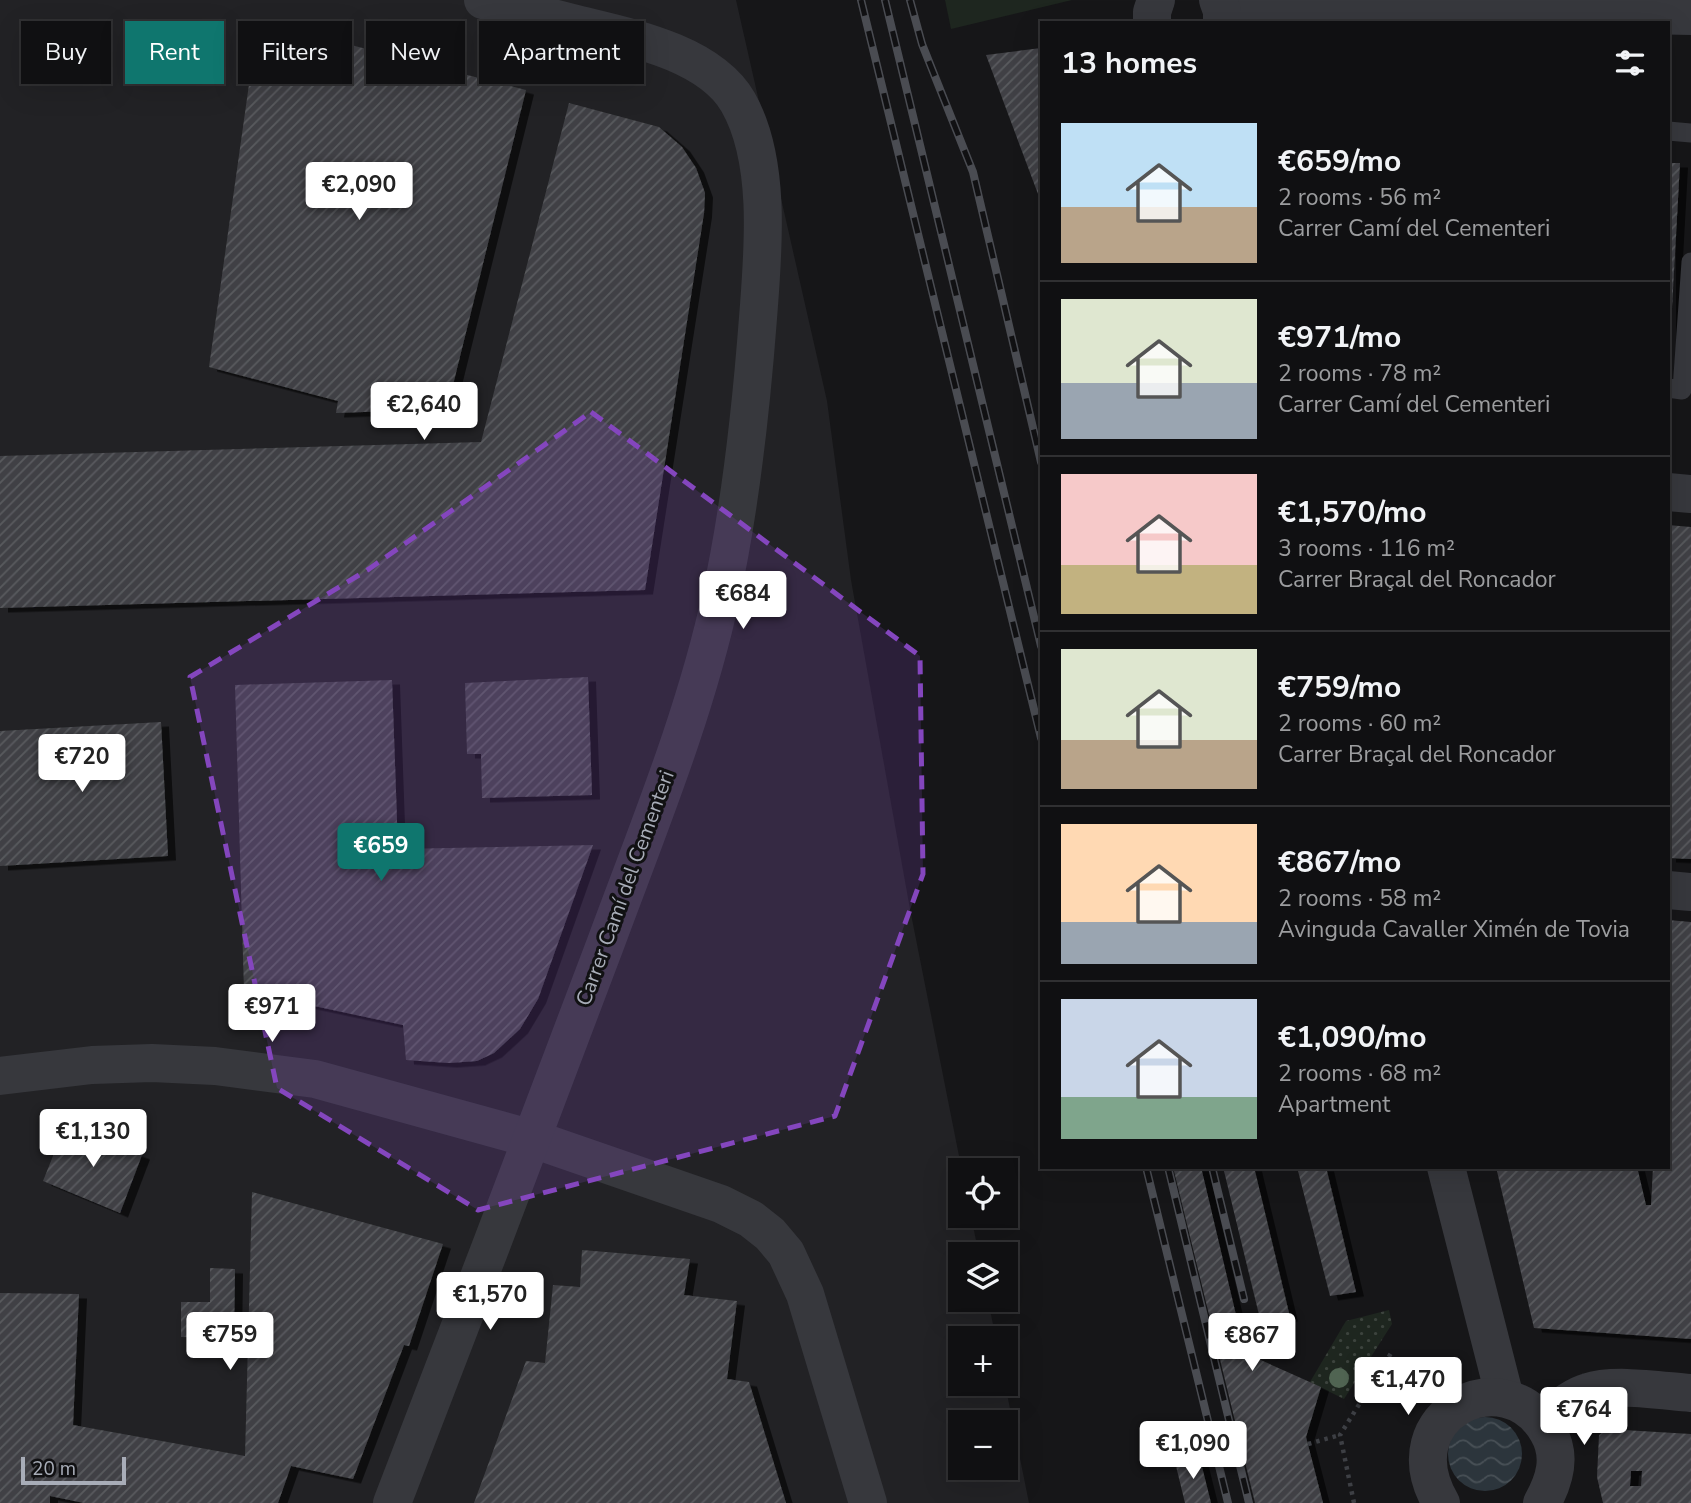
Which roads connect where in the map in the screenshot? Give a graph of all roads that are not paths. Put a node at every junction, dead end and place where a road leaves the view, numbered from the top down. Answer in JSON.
{"nodes":[{"id":1,"x":483,"y":0,"type":"edge"},
{"id":2,"x":1156,"y":0,"type":"edge"},
{"id":3,"x":1221,"y":0,"type":"edge"},
{"id":4,"x":1548,"y":7,"type":"edge"},
{"id":5,"x":1691,"y":16,"type":"edge"},
{"id":6,"x":1152,"y":21,"type":"edge"},
{"id":7,"x":1222,"y":21,"type":"edge"},
{"id":8,"x":1670,"y":131,"type":"edge"},
{"id":9,"x":1691,"y":133,"type":"edge"},
{"id":10,"x":1691,"y":262,"type":"edge"},
{"id":11,"x":1670,"y":388,"type":"edge"},
{"id":12,"x":1670,"y":492,"type":"edge"},
{"id":13,"x":1691,"y":494,"type":"edge"},
{"id":14,"x":1670,"y":890,"type":"edge"},
{"id":15,"x":1691,"y":892,"type":"edge"},
{"id":16,"x":0,"y":1076,"type":"edge"},
{"id":17,"x":533,"y":1139,"type":"junction"},
{"id":18,"x":1447,"y":1169,"type":"edge"},
{"id":19,"x":1691,"y":1393,"type":"edge"},
{"id":20,"x":1505,"y":1398,"type":"junction"},
{"id":21,"x":1542,"y":1421,"type":"junction"},
{"id":22,"x":1550,"y":1497,"type":"edge"},
{"id":23,"x":392,"y":1503,"type":"edge"},
{"id":24,"x":868,"y":1503,"type":"edge"},
{"id":25,"x":1441,"y":1503,"type":"edge"}],
"edges":[{"from":1,"to":17,"type":"street","name":"Carrer Camí del Cementeri"},
{"from":2,"to":6,"type":"street"},
{"from":3,"to":4,"type":"street"},
{"from":3,"to":7,"type":"street"},
{"from":4,"to":5,"type":"street"},
{"from":8,"to":9,"type":"lane"},
{"from":10,"to":11,"type":"lane"},
{"from":12,"to":13,"type":"street"},
{"from":14,"to":15,"type":"street"},
{"from":16,"to":17,"type":"street"},
{"from":17,"to":23,"type":"street","name":"Carrer Camí del Cementeri"},
{"from":17,"to":24,"type":"street"},
{"from":18,"to":20,"type":"street"},
{"from":19,"to":21,"type":"street"},
{"from":20,"to":21,"type":"street"},
{"from":20,"to":25,"type":"street"},
{"from":21,"to":22,"type":"street"}]}
